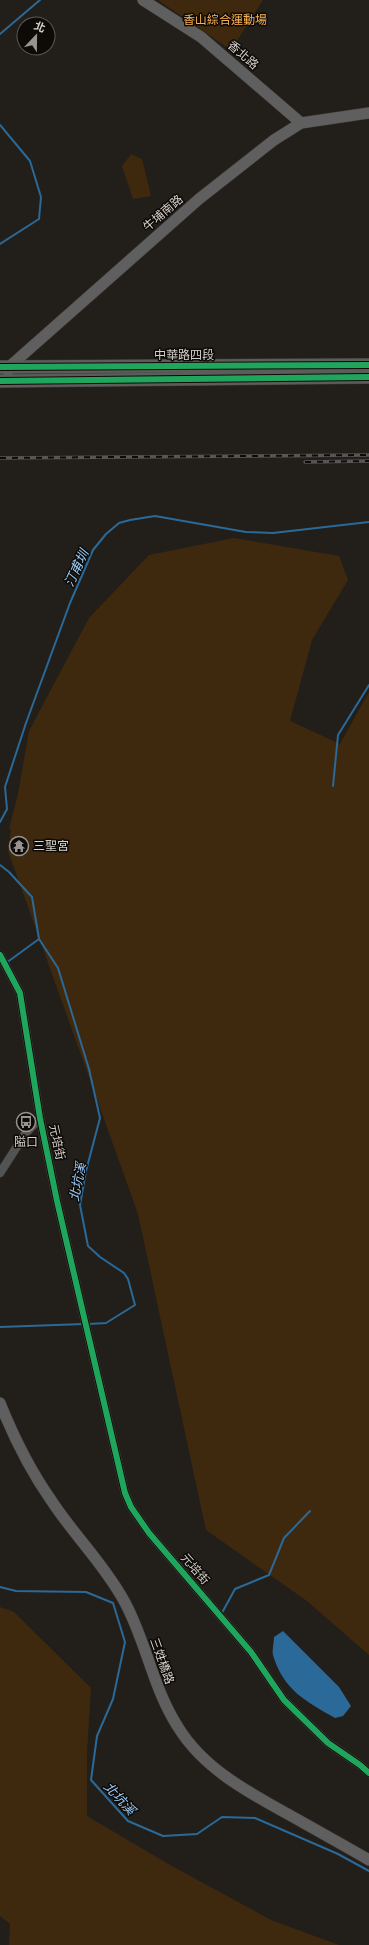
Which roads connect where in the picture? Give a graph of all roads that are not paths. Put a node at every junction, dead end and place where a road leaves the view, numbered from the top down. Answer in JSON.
{"nodes":[{"id":1,"x":143,"y":0,"type":"edge"},
{"id":2,"x":369,"y":113,"type":"edge"},
{"id":3,"x":301,"y":123,"type":"junction"},
{"id":4,"x":369,"y":365,"type":"edge"},
{"id":5,"x":4,"y":367,"type":"edge"},
{"id":6,"x":369,"y":377,"type":"edge"},
{"id":7,"x":4,"y":381,"type":"edge"},
{"id":8,"x":0,"y":955,"type":"edge"},
{"id":9,"x":40,"y":1118,"type":"junction"},
{"id":10,"x":0,"y":1173,"type":"edge"},
{"id":11,"x":0,"y":1403,"type":"edge"},
{"id":12,"x":369,"y":1773,"type":"edge"},
{"id":13,"x":369,"y":1860,"type":"edge"}],
"edges":[{"from":1,"to":3,"type":"street","name":"香北路"},
{"from":2,"to":3,"type":"street","name":"牛埔南路"},
{"from":3,"to":5,"type":"street","name":"牛埔南路"},
{"from":4,"to":5,"type":"main road","name":"中華路四段"},
{"from":5,"to":7,"type":"street"},
{"from":6,"to":7,"type":"main road","name":"中華路四段"},
{"from":8,"to":9,"type":"street","name":"元培街"},
{"from":9,"to":10,"type":"street"},
{"from":9,"to":12,"type":"street","name":"元培街"},
{"from":11,"to":13,"type":"street","name":"三姓橋路"}]}
